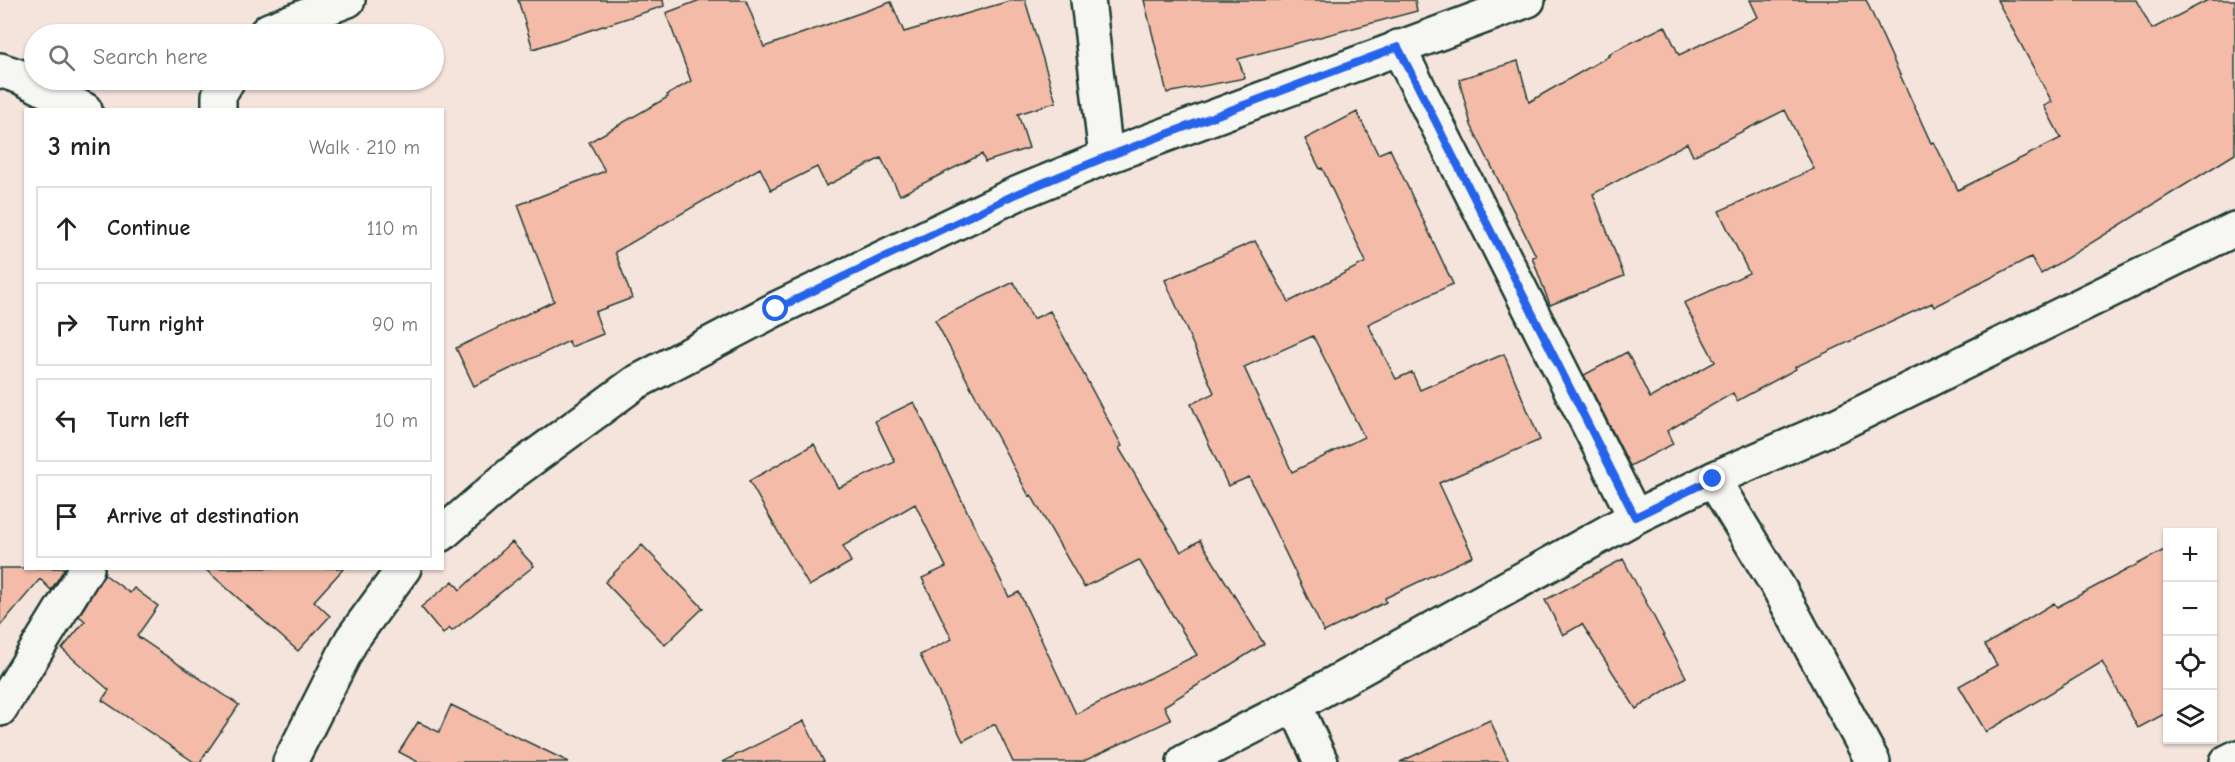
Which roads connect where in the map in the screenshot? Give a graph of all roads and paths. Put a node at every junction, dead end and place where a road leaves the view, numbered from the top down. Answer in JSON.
{"nodes":[{"id":1,"x":348,"y":0,"type":"edge"},
{"id":2,"x":1088,"y":0,"type":"edge"},
{"id":3,"x":1528,"y":0,"type":"edge"},
{"id":4,"x":285,"y":24,"type":"edge"},
{"id":5,"x":1398,"y":47,"type":"junction"},
{"id":6,"x":0,"y":70,"type":"edge"},
{"id":7,"x":24,"y":79,"type":"edge"},
{"id":8,"x":46,"y":90,"type":"edge"},
{"id":9,"x":222,"y":90,"type":"edge"},
{"id":10,"x":81,"y":108,"type":"edge"},
{"id":11,"x":219,"y":108,"type":"edge"},
{"id":12,"x":1106,"y":157,"type":"junction"},
{"id":13,"x":2235,"y":228,"type":"edge"},
{"id":14,"x":1713,"y":479,"type":"junction"},
{"id":15,"x":1635,"y":517,"type":"junction"},
{"id":16,"x":444,"y":532,"type":"edge"},
{"id":17,"x":86,"y":570,"type":"edge"},
{"id":18,"x":403,"y":570,"type":"edge"},
{"id":19,"x":1295,"y":705,"type":"junction"},
{"id":20,"x":0,"y":709,"type":"edge"},
{"id":21,"x":2235,"y":758,"type":"edge"},
{"id":22,"x":290,"y":762,"type":"edge"},
{"id":23,"x":1184,"y":762,"type":"edge"},
{"id":24,"x":1321,"y":762,"type":"edge"},
{"id":25,"x":1873,"y":762,"type":"edge"},
{"id":26,"x":2227,"y":762,"type":"edge"}],
"edges":[{"from":1,"to":4,"type":"street"},
{"from":2,"to":12,"type":"street"},
{"from":3,"to":5,"type":"street"},
{"from":5,"to":12,"type":"street"},
{"from":5,"to":15,"type":"street"},
{"from":6,"to":7,"type":"street"},
{"from":8,"to":10,"type":"street"},
{"from":9,"to":11,"type":"street"},
{"from":12,"to":16,"type":"street"},
{"from":13,"to":14,"type":"street"},
{"from":14,"to":15,"type":"street"},
{"from":14,"to":25,"type":"street"},
{"from":15,"to":19,"type":"street"},
{"from":17,"to":20,"type":"street"},
{"from":18,"to":22,"type":"street"},
{"from":19,"to":23,"type":"street"},
{"from":19,"to":24,"type":"street"},
{"from":21,"to":26,"type":"street"}]}
